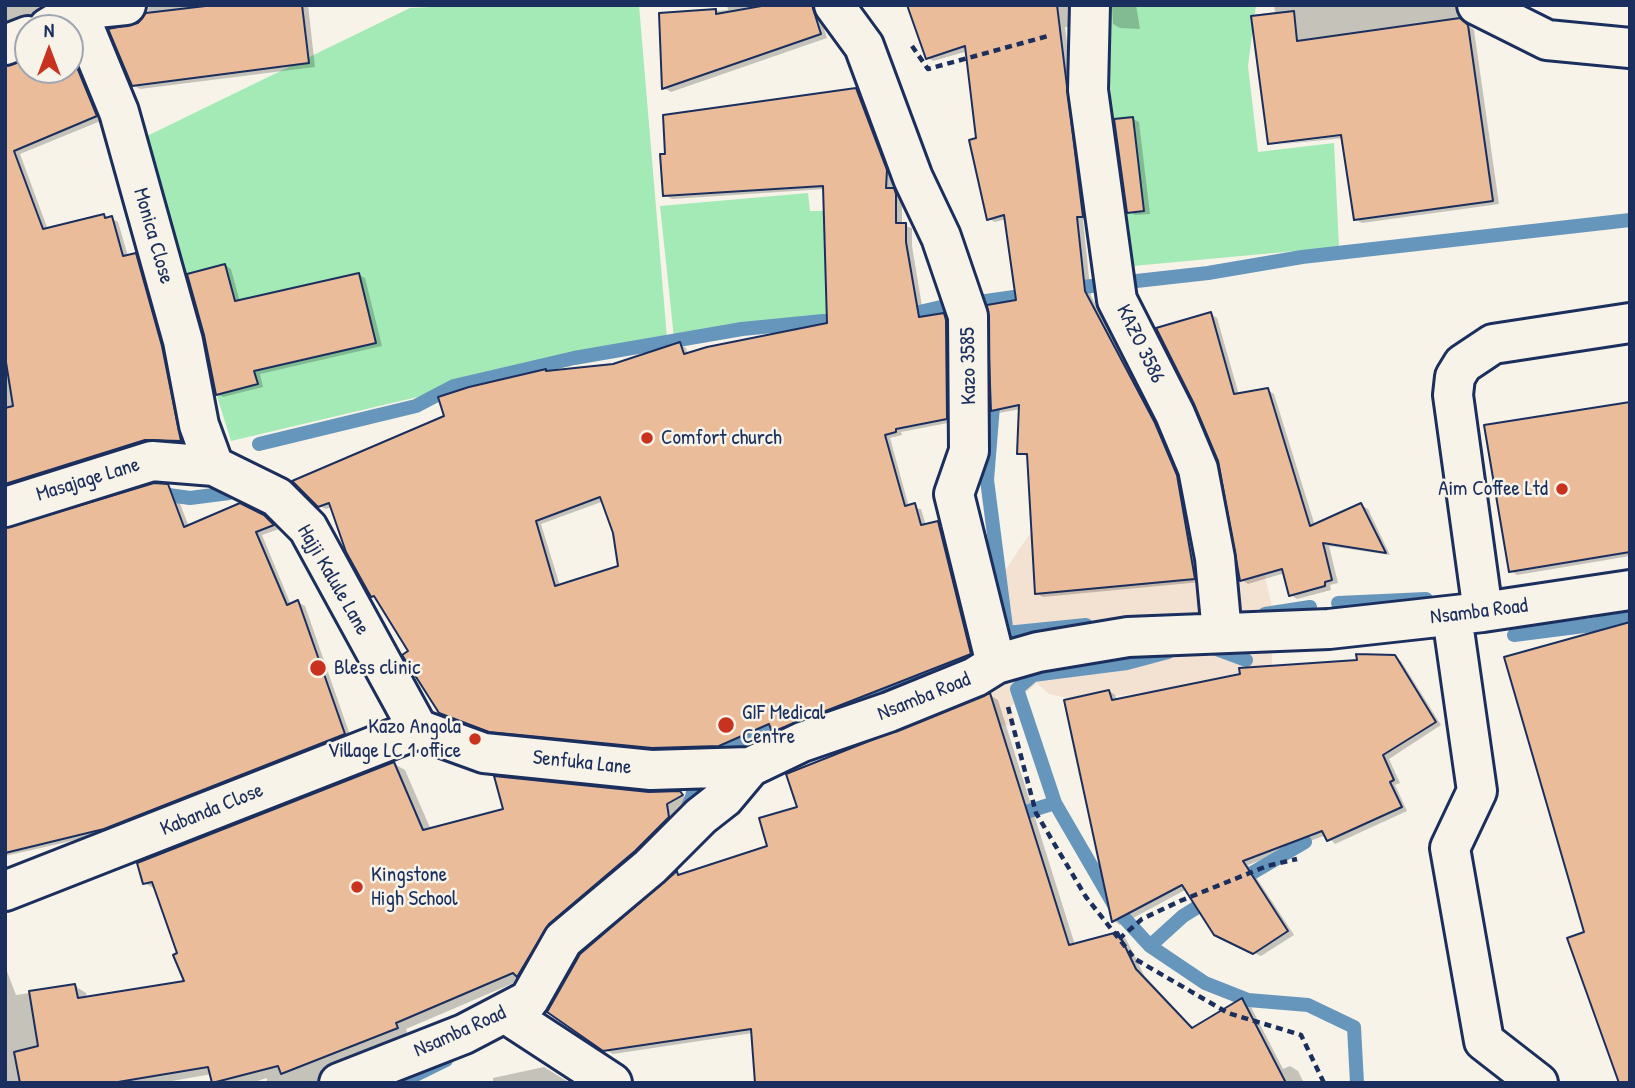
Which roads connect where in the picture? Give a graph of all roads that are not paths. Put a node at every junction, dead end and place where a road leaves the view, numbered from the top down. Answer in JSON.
{"nodes":[{"id":1,"x":126,"y":5,"type":"edge"},
{"id":2,"x":834,"y":5,"type":"edge"},
{"id":3,"x":1477,"y":5,"type":"edge"},
{"id":4,"x":1091,"y":13,"type":"edge"},
{"id":5,"x":84,"y":14,"type":"edge"},
{"id":6,"x":1630,"y":48,"type":"edge"},
{"id":7,"x":84,"y":56,"type":"edge"},
{"id":8,"x":1630,"y":323,"type":"edge"},
{"id":9,"x":214,"y":466,"type":"junction"},
{"id":10,"x":5,"y":507,"type":"edge"},
{"id":11,"x":1630,"y":590,"type":"edge"},
{"id":12,"x":1468,"y":614,"type":"junction"},
{"id":13,"x":1222,"y":633,"type":"junction"},
{"id":14,"x":996,"y":664,"type":"junction"},
{"id":15,"x":418,"y":729,"type":"junction"},
{"id":16,"x":750,"y":767,"type":"junction"},
{"id":17,"x":5,"y":891,"type":"edge"},
{"id":18,"x":505,"y":1013,"type":"junction"},
{"id":19,"x":340,"y":1083,"type":"edge"},
{"id":20,"x":612,"y":1083,"type":"edge"},
{"id":21,"x":1538,"y":1083,"type":"edge"}],
"edges":[{"from":1,"to":5,"type":"street"},
{"from":2,"to":14,"type":"street","name":"Kazo 3585"},
{"from":3,"to":6,"type":"street"},
{"from":4,"to":13,"type":"street","name":"KAZO 3586"},
{"from":7,"to":9,"type":"street","name":"Monica Close"},
{"from":8,"to":12,"type":"street"},
{"from":9,"to":10,"type":"street","name":"Masajage Lane"},
{"from":9,"to":15,"type":"street","name":"Hajji Kalule Lane"},
{"from":11,"to":12,"type":"street","name":"Nsamba Road"},
{"from":12,"to":13,"type":"street","name":"Nsamba Road"},
{"from":12,"to":21,"type":"street"},
{"from":13,"to":14,"type":"street","name":"Nsamba Road"},
{"from":14,"to":16,"type":"street","name":"Nsamba Road"},
{"from":15,"to":16,"type":"street","name":"Senfuka Lane"},
{"from":15,"to":17,"type":"street","name":"Kabanda Close"},
{"from":16,"to":18,"type":"street","name":"Nsamba Road"},
{"from":18,"to":19,"type":"street","name":"Nsamba Road"},
{"from":18,"to":20,"type":"street"}]}
